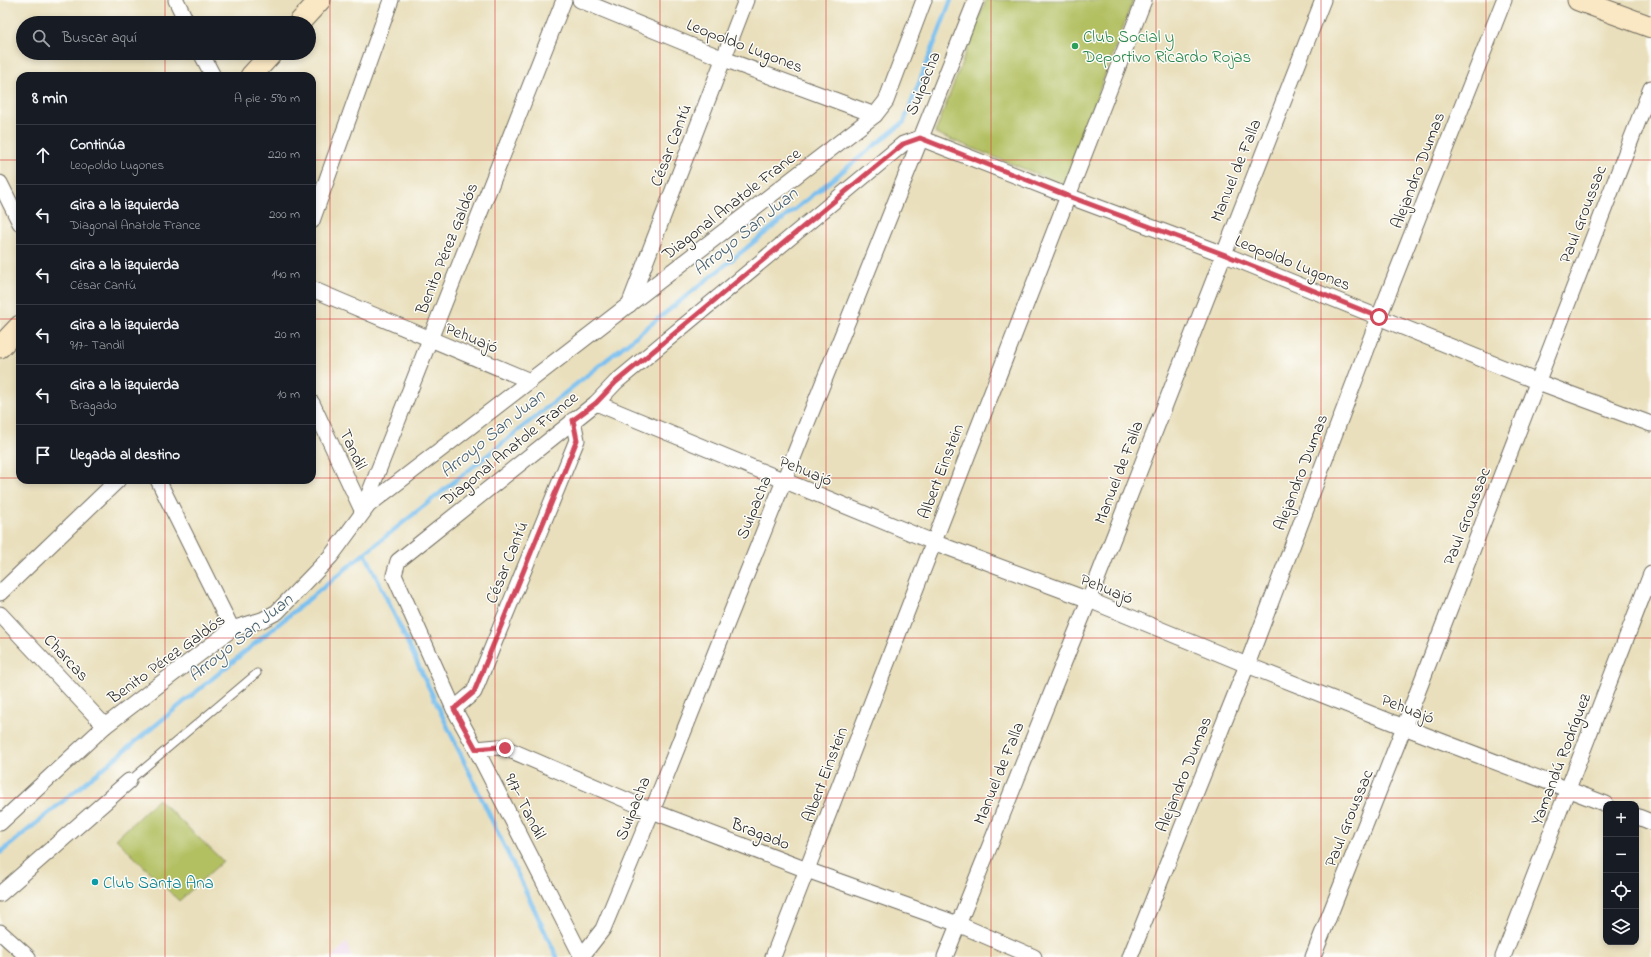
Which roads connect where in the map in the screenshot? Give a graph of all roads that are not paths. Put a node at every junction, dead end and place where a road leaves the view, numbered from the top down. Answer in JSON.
{"nodes":[{"id":1,"x":176,"y":0,"type":"edge"},
{"id":2,"x":320,"y":0,"type":"edge"},
{"id":3,"x":391,"y":0,"type":"edge"},
{"id":4,"x":564,"y":0,"type":"edge"},
{"id":5,"x":580,"y":0,"type":"edge"},
{"id":6,"x":746,"y":0,"type":"edge"},
{"id":7,"x":924,"y":0,"type":"edge"},
{"id":8,"x":976,"y":0,"type":"edge"},
{"id":9,"x":1144,"y":0,"type":"edge"},
{"id":10,"x":1323,"y":0,"type":"edge"},
{"id":11,"x":1504,"y":0,"type":"edge"},
{"id":12,"x":1578,"y":0,"type":"edge"},
{"id":13,"x":184,"y":16,"type":"edge"},
{"id":14,"x":305,"y":16,"type":"edge"},
{"id":15,"x":1651,"y":26,"type":"edge"},
{"id":16,"x":724,"y":58,"type":"junction"},
{"id":17,"x":205,"y":60,"type":"edge"},
{"id":18,"x":266,"y":60,"type":"edge"},
{"id":19,"x":211,"y":72,"type":"edge"},
{"id":20,"x":255,"y":72,"type":"edge"},
{"id":21,"x":1651,"y":88,"type":"edge"},
{"id":22,"x":875,"y":116,"type":"junction"},
{"id":23,"x":920,"y":138,"type":"junction"},
{"id":24,"x":0,"y":183,"type":"edge"},
{"id":25,"x":1068,"y":196,"type":"junction"},
{"id":26,"x":316,"y":210,"type":"edge"},
{"id":27,"x":16,"y":215,"type":"edge"},
{"id":28,"x":1223,"y":254,"type":"junction"},
{"id":29,"x":316,"y":291,"type":"edge"},
{"id":30,"x":630,"y":305,"type":"junction"},
{"id":31,"x":1379,"y":317,"type":"junction"},
{"id":32,"x":16,"y":330,"type":"edge"},
{"id":33,"x":430,"y":340,"type":"junction"},
{"id":34,"x":0,"y":347,"type":"edge"},
{"id":35,"x":530,"y":381,"type":"junction"},
{"id":36,"x":1538,"y":382,"type":"junction"},
{"id":37,"x":596,"y":403,"type":"junction"},
{"id":38,"x":316,"y":411,"type":"edge"},
{"id":39,"x":573,"y":420,"type":"junction"},
{"id":40,"x":1651,"y":424,"type":"edge"},
{"id":41,"x":784,"y":481,"type":"junction"},
{"id":42,"x":114,"y":484,"type":"edge"},
{"id":43,"x":160,"y":484,"type":"edge"},
{"id":44,"x":365,"y":509,"type":"junction"},
{"id":45,"x":933,"y":542,"type":"junction"},
{"id":46,"x":398,"y":561,"type":"joint"},
{"id":47,"x":1651,"y":574,"type":"edge"},
{"id":48,"x":0,"y":593,"type":"edge"},
{"id":49,"x":1089,"y":600,"type":"junction"},
{"id":50,"x":0,"y":614,"type":"edge"},
{"id":51,"x":232,"y":629,"type":"junction"},
{"id":52,"x":1246,"y":665,"type":"junction"},
{"id":53,"x":257,"y":673,"type":"dead end"},
{"id":54,"x":454,"y":709,"type":"junction"},
{"id":55,"x":105,"y":726,"type":"junction"},
{"id":56,"x":1404,"y":727,"type":"junction"},
{"id":57,"x":476,"y":749,"type":"junction"},
{"id":58,"x":130,"y":781,"type":"joint"},
{"id":59,"x":1568,"y":790,"type":"junction"},
{"id":60,"x":1603,"y":803,"type":"edge"},
{"id":61,"x":652,"y":811,"type":"junction"},
{"id":62,"x":1639,"y":817,"type":"edge"},
{"id":63,"x":1651,"y":822,"type":"edge"},
{"id":64,"x":0,"y":824,"type":"edge"},
{"id":65,"x":807,"y":870,"type":"junction"},
{"id":66,"x":0,"y":894,"type":"edge"},
{"id":67,"x":958,"y":924,"type":"junction"},
{"id":68,"x":0,"y":932,"type":"edge"},
{"id":69,"x":582,"y":956,"type":"edge"},
{"id":70,"x":28,"y":957,"type":"edge"},
{"id":71,"x":773,"y":957,"type":"edge"},
{"id":72,"x":945,"y":957,"type":"edge"},
{"id":73,"x":1034,"y":957,"type":"edge"},
{"id":74,"x":1130,"y":957,"type":"edge"},
{"id":75,"x":1313,"y":957,"type":"edge"},
{"id":76,"x":1503,"y":957,"type":"edge"}],
"edges":[{"from":1,"to":13,"type":"street"},
{"from":2,"to":14,"type":"main road"},
{"from":3,"to":26,"type":"street"},
{"from":4,"to":33,"type":"street","name":"Benito Pérez Galdós"},
{"from":5,"to":16,"type":"street","name":"Leopoldo Lugones"},
{"from":6,"to":16,"type":"street","name":"César Cantú"},
{"from":7,"to":22,"type":"street","name":"Suipacha"},
{"from":8,"to":23,"type":"street","name":"Suipacha"},
{"from":9,"to":25,"type":"street","name":"Albert Einstein"},
{"from":10,"to":28,"type":"street","name":"Manuel de Falla"},
{"from":11,"to":31,"type":"street","name":"Alejandro Dumas"},
{"from":12,"to":15,"type":"main road"},
{"from":16,"to":22,"type":"street","name":"Leopoldo Lugones"},
{"from":16,"to":30,"type":"street","name":"César Cantú"},
{"from":17,"to":19,"type":"street"},
{"from":18,"to":20,"type":"main road"},
{"from":21,"to":36,"type":"street","name":"Paul Groussac"},
{"from":22,"to":30,"type":"street","name":"Diagonal Anatole France"},
{"from":23,"to":25,"type":"street","name":"Leopoldo Lugones"},
{"from":23,"to":37,"type":"street","name":"Diagonal Anatole France"},
{"from":23,"to":41,"type":"street","name":"Suipacha"},
{"from":24,"to":27,"type":"street"},
{"from":25,"to":28,"type":"street","name":"Leopoldo Lugones"},
{"from":25,"to":45,"type":"street","name":"Albert Einstein"},
{"from":28,"to":31,"type":"street","name":"Leopoldo Lugones"},
{"from":28,"to":49,"type":"street","name":"Manuel de Falla"},
{"from":29,"to":33,"type":"street","name":"Pehuajó"},
{"from":30,"to":35,"type":"street","name":"Diagonal Anatole France"},
{"from":31,"to":36,"type":"street","name":"Leopoldo Lugones"},
{"from":31,"to":52,"type":"street","name":"Alejandro Dumas"},
{"from":32,"to":34,"type":"main road"},
{"from":33,"to":35,"type":"street","name":"Pehuajó"},
{"from":33,"to":44,"type":"street","name":"Benito Pérez Galdós"},
{"from":35,"to":44,"type":"street","name":"Diagonal Anatole France"},
{"from":36,"to":40,"type":"street","name":"Leopoldo Lugones"},
{"from":36,"to":56,"type":"street","name":"Paul Groussac"},
{"from":37,"to":39,"type":"street","name":"Diagonal Anatole France"},
{"from":37,"to":41,"type":"street","name":"Pehuajó"},
{"from":38,"to":44,"type":"street","name":"Tandil"},
{"from":39,"to":46,"type":"street","name":"Diagonal Anatole France"},
{"from":39,"to":54,"type":"street","name":"César Cantú"},
{"from":41,"to":45,"type":"street","name":"Pehuajó"},
{"from":41,"to":61,"type":"street","name":"Suipacha"},
{"from":42,"to":48,"type":"street"},
{"from":43,"to":51,"type":"street"},
{"from":44,"to":51,"type":"street","name":"Benito Pérez Galdós"},
{"from":45,"to":49,"type":"street","name":"Pehuajó"},
{"from":45,"to":65,"type":"street","name":"Albert Einstein"},
{"from":46,"to":54,"type":"street","name":"917- Tandil"},
{"from":47,"to":59,"type":"street","name":"Yamandú Rodríguez"},
{"from":49,"to":52,"type":"street","name":"Pehuajó"},
{"from":49,"to":67,"type":"street","name":"Manuel de Falla"},
{"from":50,"to":55,"type":"street","name":"Charcas"},
{"from":51,"to":55,"type":"street","name":"Benito Pérez Galdós"},
{"from":52,"to":56,"type":"street","name":"Pehuajó"},
{"from":52,"to":74,"type":"street","name":"Alejandro Dumas"},
{"from":53,"to":58,"type":"lane"},
{"from":54,"to":57,"type":"street","name":"917- Tandil"},
{"from":55,"to":64,"type":"street","name":"Benito Pérez Galdós"},
{"from":56,"to":59,"type":"street","name":"Pehuajó"},
{"from":56,"to":75,"type":"street","name":"Paul Groussac"},
{"from":57,"to":61,"type":"street","name":"Bragado"},
{"from":57,"to":69,"type":"street","name":"917- Tandil"},
{"from":58,"to":66,"type":"street"},
{"from":59,"to":60,"type":"street","name":"Pehuajó"},
{"from":59,"to":76,"type":"street","name":"Yamandú Rodríguez"},
{"from":61,"to":65,"type":"street","name":"Bragado"},
{"from":61,"to":69,"type":"street","name":"Suipacha"},
{"from":62,"to":63,"type":"street"},
{"from":65,"to":67,"type":"street","name":"Bragado"},
{"from":65,"to":71,"type":"street","name":"Albert Einstein"},
{"from":67,"to":72,"type":"street","name":"Manuel de Falla"},
{"from":67,"to":73,"type":"street","name":"Bragado"},
{"from":68,"to":70,"type":"street"}]}
